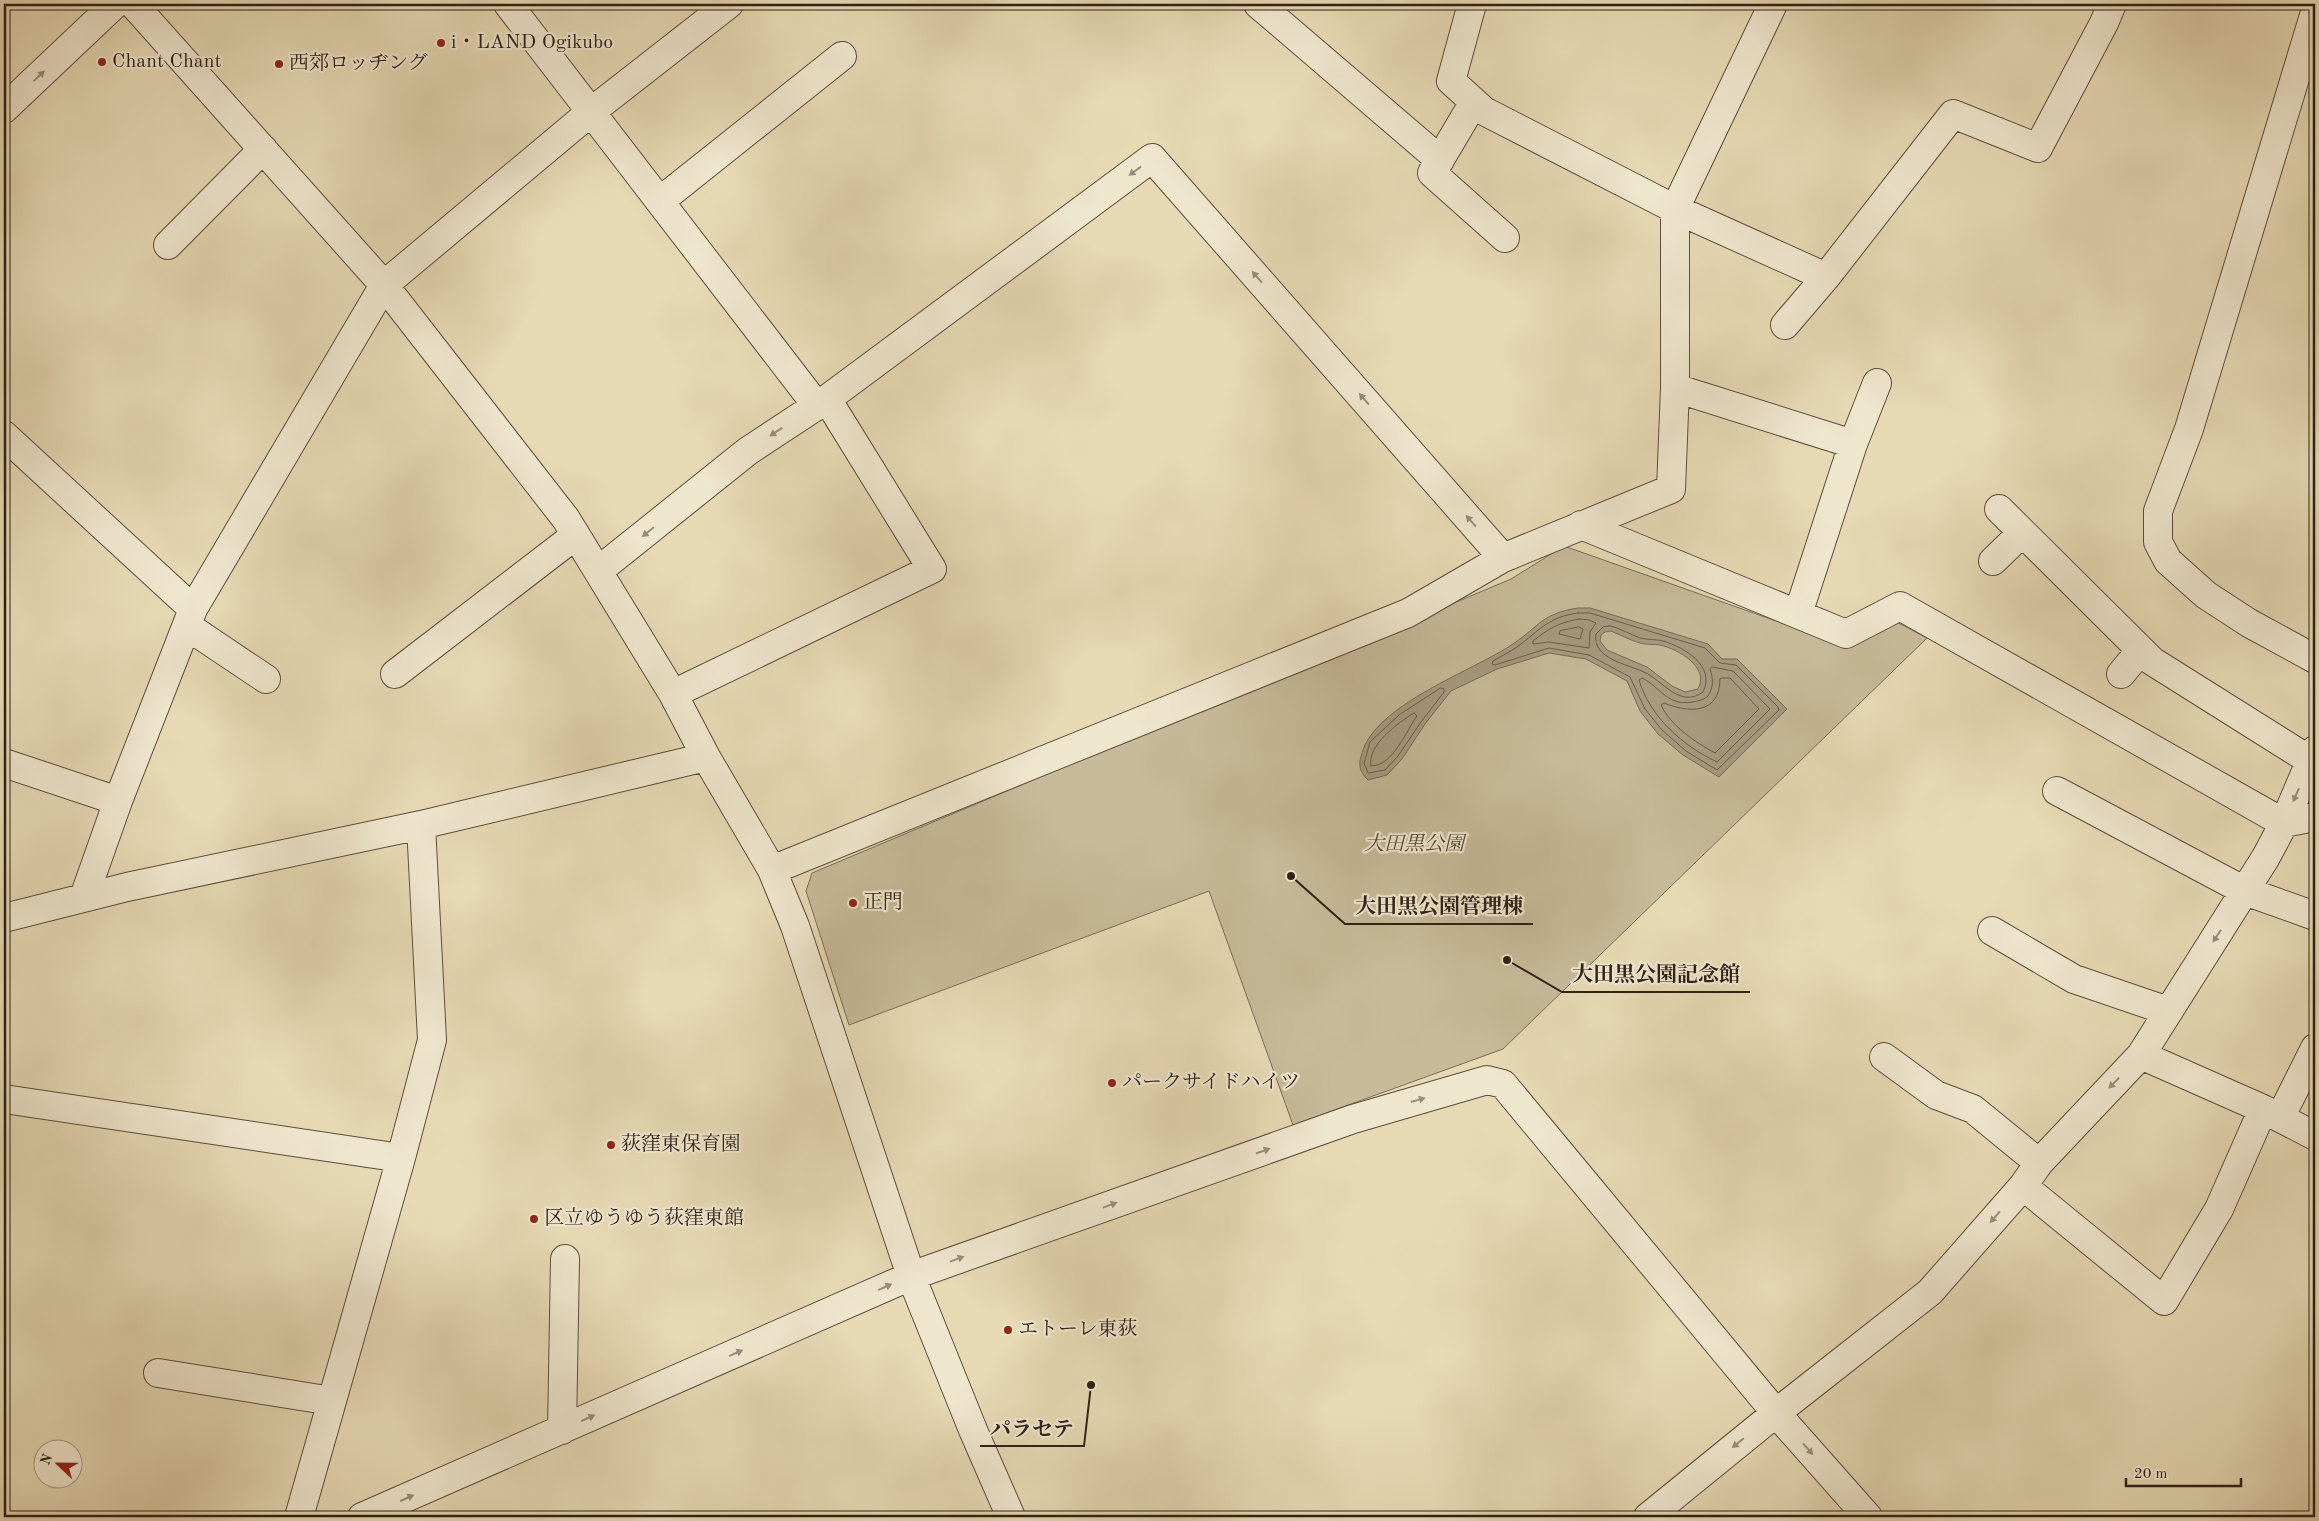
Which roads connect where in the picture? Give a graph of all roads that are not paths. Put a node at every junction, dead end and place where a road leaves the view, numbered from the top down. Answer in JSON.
{"nodes":[{"id":1,"x":115,"y":4,"type":"edge"},
{"id":2,"x":133,"y":4,"type":"edge"},
{"id":3,"x":508,"y":4,"type":"edge"},
{"id":4,"x":730,"y":4,"type":"edge"},
{"id":5,"x":1258,"y":4,"type":"edge"},
{"id":6,"x":1472,"y":4,"type":"edge"},
{"id":7,"x":1773,"y":4,"type":"edge"},
{"id":8,"x":2112,"y":4,"type":"edge"},
{"id":9,"x":2315,"y":12,"type":"edge"},
{"id":10,"x":842,"y":56,"type":"dead end"},
{"id":11,"x":1474,"y":102,"type":"junction"},
{"id":12,"x":4,"y":109,"type":"edge"},
{"id":13,"x":592,"y":111,"type":"junction"},
{"id":14,"x":263,"y":149,"type":"junction"},
{"id":15,"x":1440,"y":160,"type":"junction"},
{"id":16,"x":660,"y":201,"type":"junction"},
{"id":17,"x":1675,"y":209,"type":"junction"},
{"id":18,"x":1505,"y":238,"type":"dead end"},
{"id":19,"x":168,"y":245,"type":"dead end"},
{"id":20,"x":1826,"y":277,"type":"junction"},
{"id":21,"x":384,"y":285,"type":"junction"},
{"id":22,"x":1785,"y":325,"type":"dead end"},
{"id":23,"x":1877,"y":383,"type":"dead end"},
{"id":24,"x":1675,"y":388,"type":"junction"},
{"id":25,"x":822,"y":402,"type":"junction"},
{"id":26,"x":4,"y":435,"type":"edge"},
{"id":27,"x":1852,"y":444,"type":"junction"},
{"id":28,"x":1999,"y":509,"type":"dead end"},
{"id":29,"x":1580,"y":525,"type":"junction"},
{"id":30,"x":2022,"y":533,"type":"junction"},
{"id":31,"x":576,"y":535,"type":"junction"},
{"id":32,"x":1503,"y":558,"type":"junction"},
{"id":33,"x":1993,"y":561,"type":"dead end"},
{"id":34,"x":598,"y":571,"type":"junction"},
{"id":35,"x":1798,"y":614,"type":"junction"},
{"id":36,"x":190,"y":617,"type":"junction"},
{"id":37,"x":2141,"y":650,"type":"junction"},
{"id":38,"x":2315,"y":659,"type":"edge"},
{"id":39,"x":395,"y":674,"type":"dead end"},
{"id":40,"x":2121,"y":674,"type":"dead end"},
{"id":41,"x":266,"y":679,"type":"dead end"},
{"id":42,"x":673,"y":694,"type":"junction"},
{"id":43,"x":2313,"y":755,"type":"edge"},
{"id":44,"x":706,"y":757,"type":"junction"},
{"id":45,"x":4,"y":763,"type":"edge"},
{"id":46,"x":2057,"y":791,"type":"dead end"},
{"id":47,"x":118,"y":801,"type":"junction"},
{"id":48,"x":2315,"y":817,"type":"edge"},
{"id":49,"x":2284,"y":823,"type":"junction"},
{"id":50,"x":421,"y":825,"type":"junction"},
{"id":51,"x":772,"y":870,"type":"junction"},
{"id":52,"x":2245,"y":891,"type":"junction"},
{"id":53,"x":84,"y":897,"type":"junction"},
{"id":54,"x":2315,"y":916,"type":"edge"},
{"id":55,"x":4,"y":918,"type":"edge"},
{"id":56,"x":1992,"y":931,"type":"dead end"},
{"id":57,"x":2168,"y":1011,"type":"junction"},
{"id":58,"x":2315,"y":1048,"type":"edge"},
{"id":59,"x":2141,"y":1055,"type":"junction"},
{"id":60,"x":1884,"y":1057,"type":"dead end"},
{"id":61,"x":4,"y":1099,"type":"edge"},
{"id":62,"x":2272,"y":1114,"type":"junction"},
{"id":63,"x":2315,"y":1136,"type":"edge"},
{"id":64,"x":401,"y":1158,"type":"junction"},
{"id":65,"x":2039,"y":1163,"type":"junction"},
{"id":66,"x":2023,"y":1186,"type":"junction"},
{"id":67,"x":565,"y":1259,"type":"dead end"},
{"id":68,"x":911,"y":1276,"type":"junction"},
{"id":69,"x":158,"y":1373,"type":"dead end"},
{"id":70,"x":332,"y":1401,"type":"junction"},
{"id":71,"x":1776,"y":1412,"type":"junction"},
{"id":72,"x":562,"y":1430,"type":"junction"},
{"id":73,"x":300,"y":1517,"type":"edge"},
{"id":74,"x":362,"y":1517,"type":"edge"},
{"id":75,"x":1011,"y":1517,"type":"edge"},
{"id":76,"x":1648,"y":1517,"type":"edge"},
{"id":77,"x":1868,"y":1517,"type":"edge"}],
"edges":[{"from":12,"to":1,"type":"street","one_way":true},
{"from":2,"to":14,"type":"street"},
{"from":3,"to":13,"type":"street"},
{"from":4,"to":13,"type":"street"},
{"from":5,"to":15,"type":"street"},
{"from":6,"to":11,"type":"street"},
{"from":7,"to":17,"type":"street"},
{"from":8,"to":20,"type":"street"},
{"from":9,"to":38,"type":"street"},
{"from":10,"to":16,"type":"street"},
{"from":11,"to":15,"type":"street"},
{"from":11,"to":17,"type":"street"},
{"from":13,"to":16,"type":"street"},
{"from":13,"to":21,"type":"street"},
{"from":14,"to":19,"type":"street"},
{"from":14,"to":21,"type":"street"},
{"from":15,"to":18,"type":"street"},
{"from":16,"to":25,"type":"street"},
{"from":17,"to":20,"type":"street"},
{"from":17,"to":24,"type":"street"},
{"from":20,"to":22,"type":"street"},
{"from":21,"to":31,"type":"street"},
{"from":21,"to":36,"type":"street"},
{"from":23,"to":27,"type":"street"},
{"from":24,"to":27,"type":"street"},
{"from":24,"to":29,"type":"street"},
{"from":32,"to":25,"type":"street","one_way":true},
{"from":25,"to":34,"type":"street","one_way":true},
{"from":25,"to":42,"type":"street"},
{"from":26,"to":36,"type":"street"},
{"from":27,"to":35,"type":"street"},
{"from":28,"to":30,"type":"street"},
{"from":29,"to":32,"type":"street"},
{"from":29,"to":35,"type":"street"},
{"from":30,"to":33,"type":"street"},
{"from":30,"to":37,"type":"street"},
{"from":31,"to":34,"type":"street"},
{"from":31,"to":39,"type":"street"},
{"from":32,"to":51,"type":"street"},
{"from":34,"to":42,"type":"street"},
{"from":35,"to":49,"type":"street"},
{"from":36,"to":41,"type":"street"},
{"from":36,"to":47,"type":"street"},
{"from":37,"to":40,"type":"street"},
{"from":37,"to":43,"type":"street"},
{"from":42,"to":44,"type":"street"},
{"from":43,"to":49,"type":"street","one_way":true},
{"from":44,"to":50,"type":"street"},
{"from":44,"to":51,"type":"street"},
{"from":45,"to":47,"type":"street"},
{"from":46,"to":52,"type":"street"},
{"from":47,"to":53,"type":"street"},
{"from":48,"to":49,"type":"street"},
{"from":49,"to":52,"type":"street"},
{"from":50,"to":53,"type":"street"},
{"from":50,"to":64,"type":"street"},
{"from":51,"to":68,"type":"street"},
{"from":52,"to":54,"type":"street"},
{"from":52,"to":57,"type":"street","one_way":true},
{"from":53,"to":55,"type":"street"},
{"from":56,"to":57,"type":"street"},
{"from":57,"to":59,"type":"street"},
{"from":58,"to":62,"type":"street"},
{"from":59,"to":62,"type":"street"},
{"from":59,"to":65,"type":"street","one_way":true},
{"from":60,"to":65,"type":"street"},
{"from":61,"to":64,"type":"street"},
{"from":62,"to":63,"type":"street"},
{"from":62,"to":66,"type":"street"},
{"from":64,"to":70,"type":"street"},
{"from":65,"to":66,"type":"street"},
{"from":66,"to":71,"type":"street","one_way":true},
{"from":67,"to":72,"type":"street"},
{"from":68,"to":71,"type":"street","one_way":true},
{"from":72,"to":68,"type":"street","one_way":true},
{"from":68,"to":75,"type":"street"},
{"from":69,"to":70,"type":"street"},
{"from":70,"to":73,"type":"street"},
{"from":71,"to":76,"type":"street","one_way":true},
{"from":71,"to":77,"type":"street","one_way":true},
{"from":74,"to":72,"type":"street","one_way":true}]}
